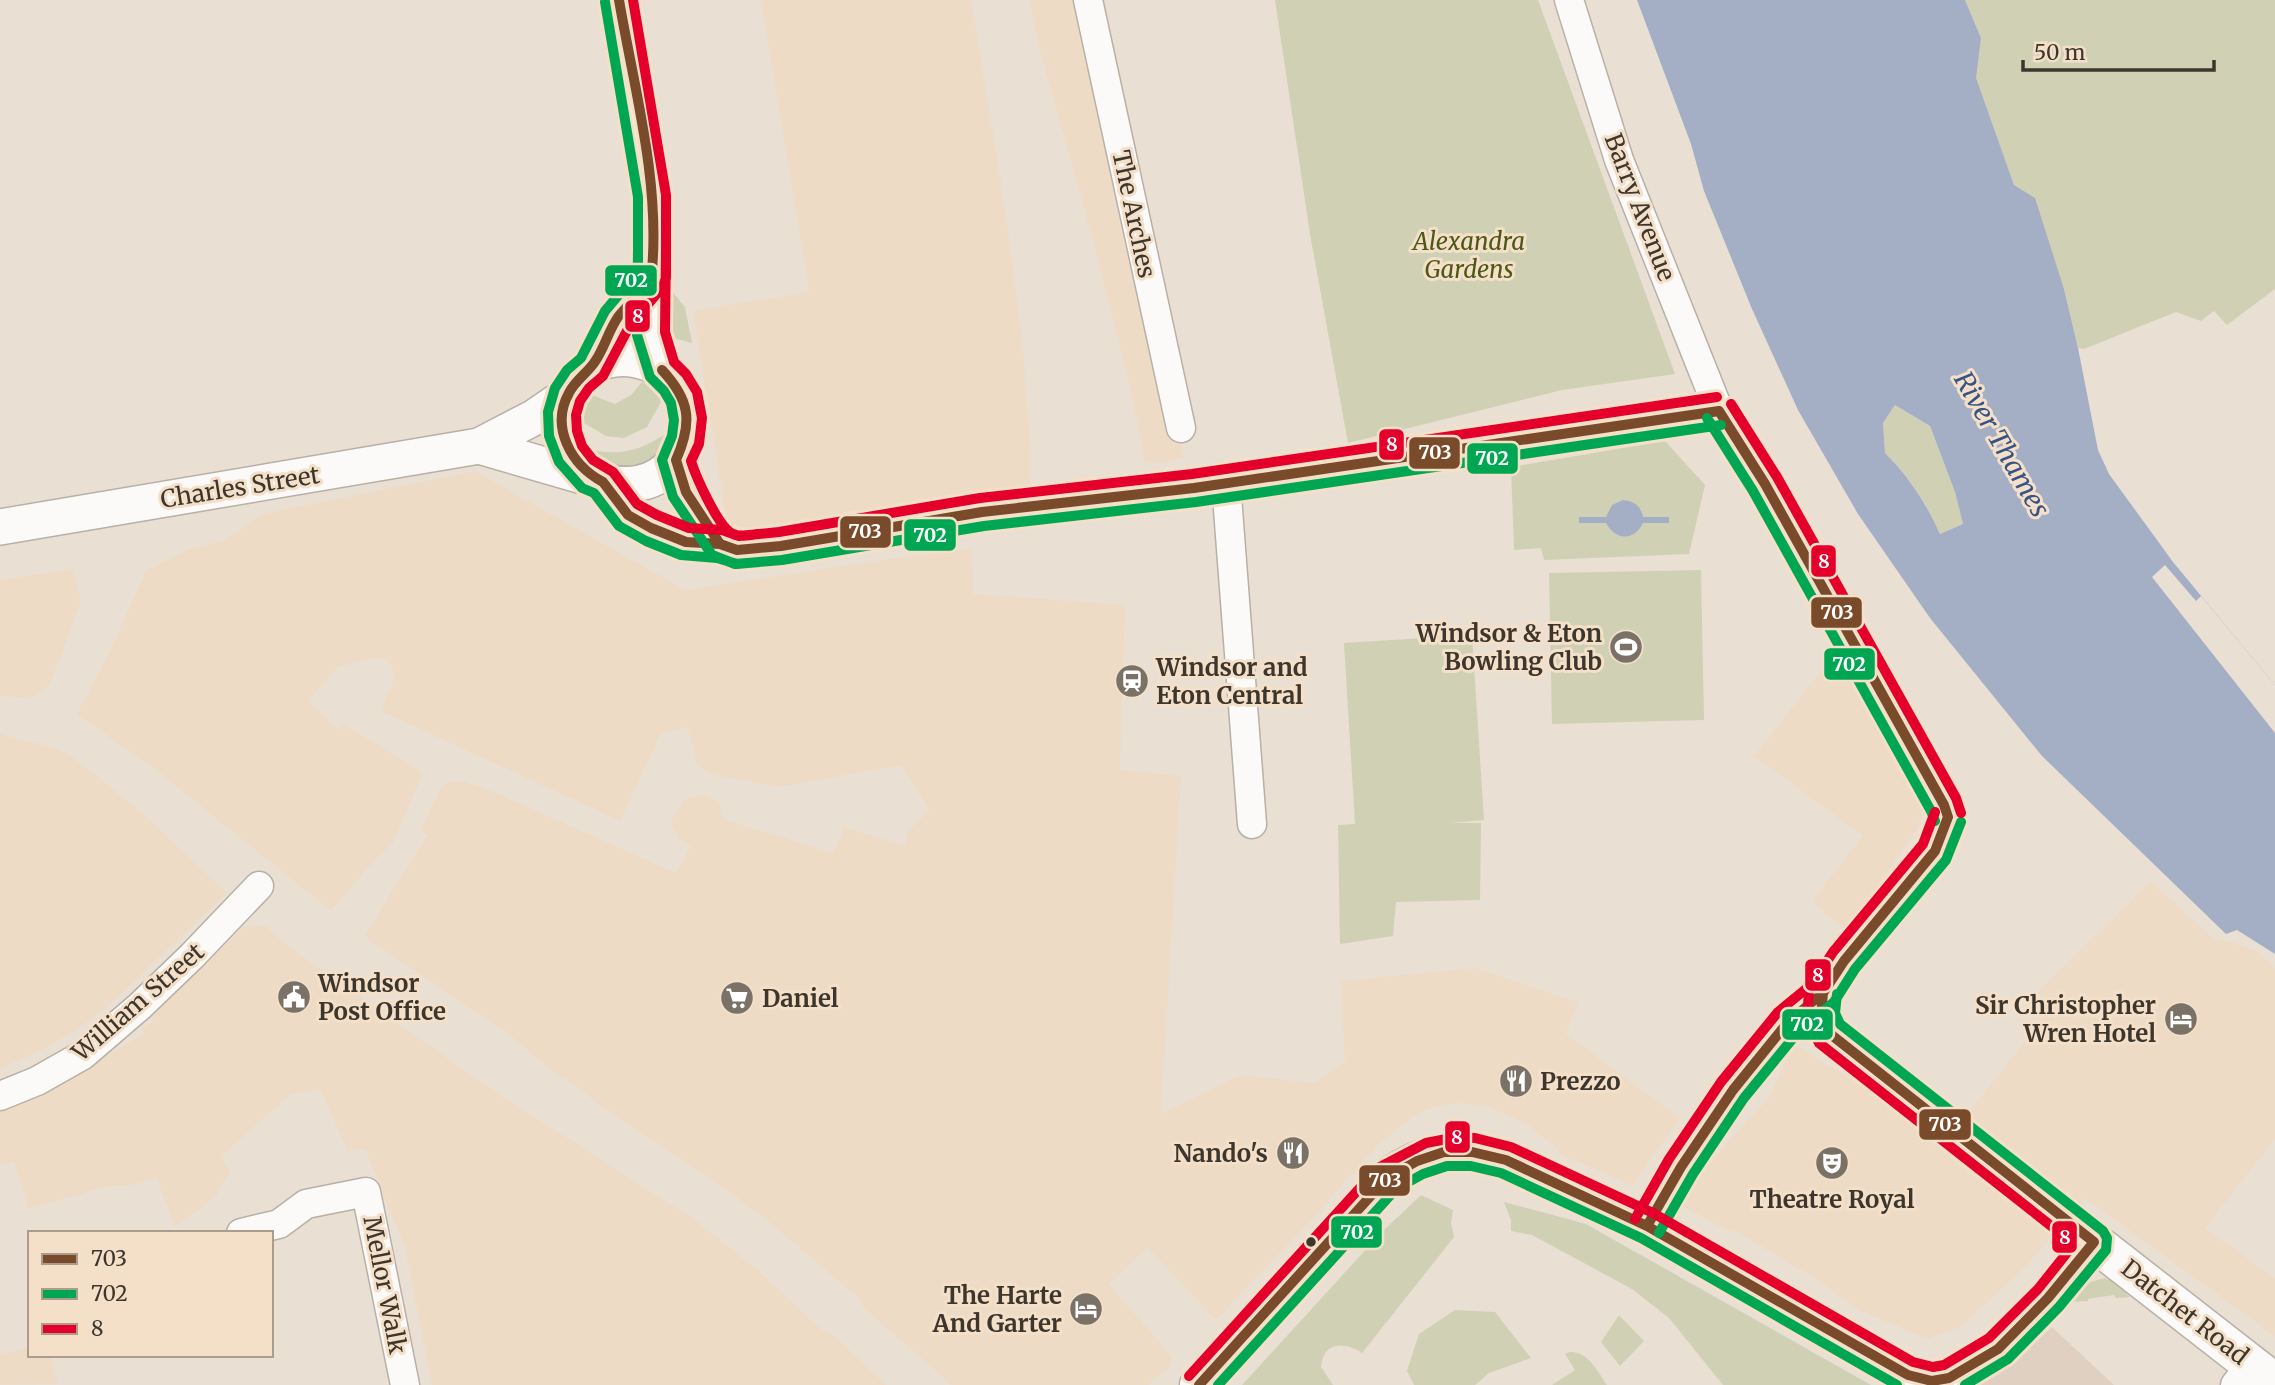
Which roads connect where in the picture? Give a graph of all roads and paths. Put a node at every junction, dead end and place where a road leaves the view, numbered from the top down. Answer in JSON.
{"nodes":[{"id":1,"x":618,"y":0,"type":"edge"},
{"id":2,"x":1088,"y":0,"type":"edge"},
{"id":3,"x":1569,"y":0,"type":"edge"},
{"id":4,"x":652,"y":277,"type":"junction"},
{"id":5,"x":592,"y":367,"type":"junction"},
{"id":6,"x":662,"y":370,"type":"junction"},
{"id":7,"x":567,"y":395,"type":"junction"},
{"id":8,"x":1719,"y":411,"type":"junction"},
{"id":9,"x":1181,"y":428,"type":"dead end"},
{"id":10,"x":479,"y":446,"type":"junction"},
{"id":11,"x":676,"y":460,"type":"junction"},
{"id":12,"x":597,"y":480,"type":"junction"},
{"id":13,"x":1226,"y":483,"type":"junction"},
{"id":14,"x":1179,"y":490,"type":"tunnel mouth"},
{"id":15,"x":982,"y":512,"type":"tunnel mouth"},
{"id":16,"x":0,"y":527,"type":"edge"},
{"id":17,"x":720,"y":544,"type":"junction"},
{"id":18,"x":1252,"y":824,"type":"dead end"},
{"id":19,"x":260,"y":886,"type":"dead end"},
{"id":20,"x":1823,"y":993,"type":"junction"},
{"id":21,"x":0,"y":1096,"type":"edge"},
{"id":22,"x":1647,"y":1226,"type":"junction"},
{"id":23,"x":249,"y":1231,"type":"edge"},
{"id":24,"x":2094,"y":1242,"type":"junction"},
{"id":25,"x":1212,"y":1372,"type":"edge"},
{"id":26,"x":2254,"y":1377,"type":"edge"},
{"id":27,"x":1935,"y":1383,"type":"edge"},
{"id":28,"x":405,"y":1385,"type":"edge"}],
"edges":[{"from":1,"to":4,"type":"street"},
{"from":2,"to":9,"type":"street","name":"The Arches"},
{"from":3,"to":8,"type":"street","name":"Barry Avenue"},
{"from":4,"to":5,"type":"street","name":"Charles Street"},
{"from":4,"to":6,"type":"street"},
{"from":5,"to":6,"type":"street"},
{"from":5,"to":7,"type":"street","name":"Charles Street"},
{"from":6,"to":11,"type":"street"},
{"from":7,"to":10,"type":"street","name":"Charles Street"},
{"from":7,"to":12,"type":"street"},
{"from":8,"to":13,"type":"street"},
{"from":8,"to":20,"type":"street"},
{"from":10,"to":12,"type":"street","name":"Charles Street"},
{"from":10,"to":16,"type":"street","name":"Charles Street"},
{"from":11,"to":12,"type":"street","name":"Charles Street"},
{"from":11,"to":17,"type":"street"},
{"from":12,"to":17,"type":"street"},
{"from":13,"to":14,"type":"street"},
{"from":13,"to":18,"type":"street"},
{"from":15,"to":17,"type":"street"},
{"from":19,"to":21,"type":"street","name":"William Street"},
{"from":20,"to":22,"type":"street"},
{"from":20,"to":24,"type":"street"},
{"from":22,"to":25,"type":"main road"},
{"from":22,"to":27,"type":"main road"},
{"from":23,"to":28,"type":"street","name":"Mellor Walk"},
{"from":24,"to":26,"type":"main road","name":"Datchet Road"},
{"from":24,"to":27,"type":"main road"}]}
